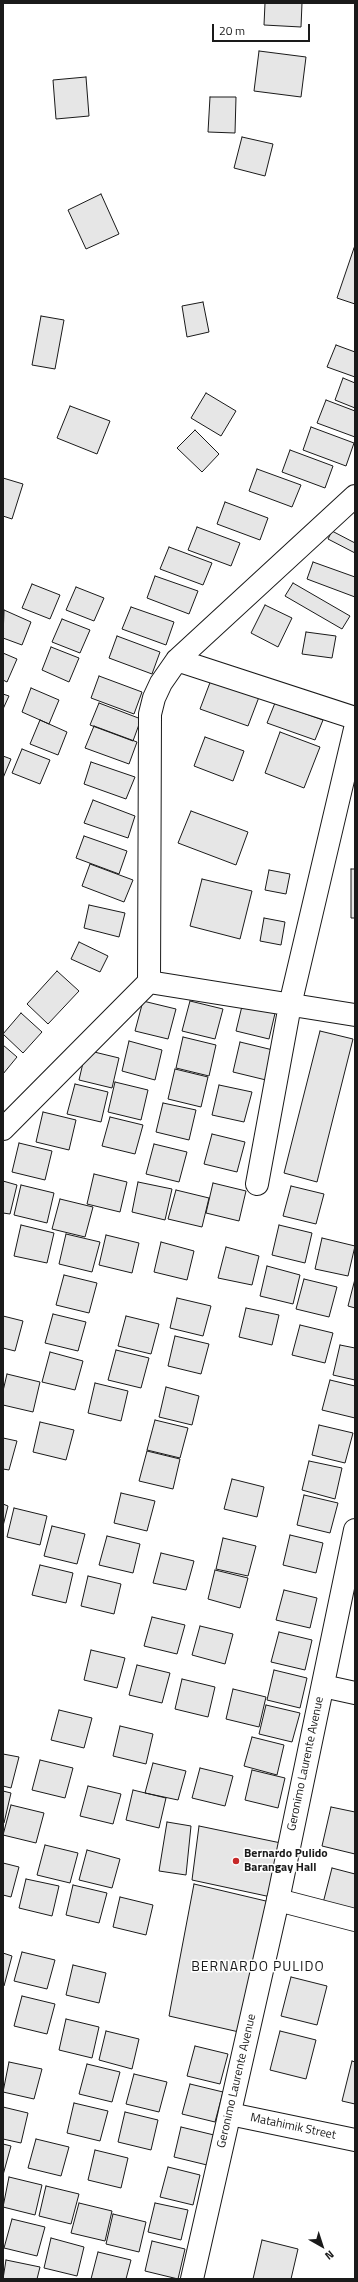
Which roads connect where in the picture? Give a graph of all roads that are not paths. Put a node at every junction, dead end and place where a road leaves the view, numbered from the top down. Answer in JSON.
{"nodes":[{"id":1,"x":355,"y":496,"type":"edge"},
{"id":2,"x":177,"y":660,"type":"junction"},
{"id":3,"x":355,"y":718,"type":"edge"},
{"id":4,"x":355,"y":729,"type":"edge"},
{"id":5,"x":149,"y":982,"type":"junction"},
{"id":6,"x":290,"y":1005,"type":"junction"},
{"id":7,"x":355,"y":1015,"type":"edge"},
{"id":8,"x":3,"y":1129,"type":"edge"},
{"id":9,"x":257,"y":1184,"type":"dead end"},
{"id":10,"x":355,"y":1530,"type":"edge"},
{"id":11,"x":323,"y":1686,"type":"junction"},
{"id":12,"x":355,"y":1693,"type":"edge"},
{"id":13,"x":278,"y":1900,"type":"junction"},
{"id":14,"x":355,"y":1920,"type":"edge"},
{"id":15,"x":230,"y":2114,"type":"junction"},
{"id":16,"x":355,"y":2140,"type":"edge"},
{"id":17,"x":192,"y":2279,"type":"edge"}],
"edges":[{"from":1,"to":2,"type":"street"},
{"from":2,"to":3,"type":"street"},
{"from":2,"to":5,"type":"street"},
{"from":4,"to":6,"type":"street"},
{"from":5,"to":6,"type":"street"},
{"from":5,"to":8,"type":"street"},
{"from":6,"to":7,"type":"street"},
{"from":6,"to":9,"type":"street"},
{"from":10,"to":11,"type":"street","name":"Geronimo Laurente Avenue"},
{"from":11,"to":12,"type":"street"},
{"from":11,"to":13,"type":"street","name":"Geronimo Laurente Avenue"},
{"from":13,"to":14,"type":"street"},
{"from":13,"to":15,"type":"street","name":"Geronimo Laurente Avenue"},
{"from":15,"to":16,"type":"street","name":"Matahimik Street"},
{"from":15,"to":17,"type":"street","name":"Geronimo Laurente Avenue"}]}
